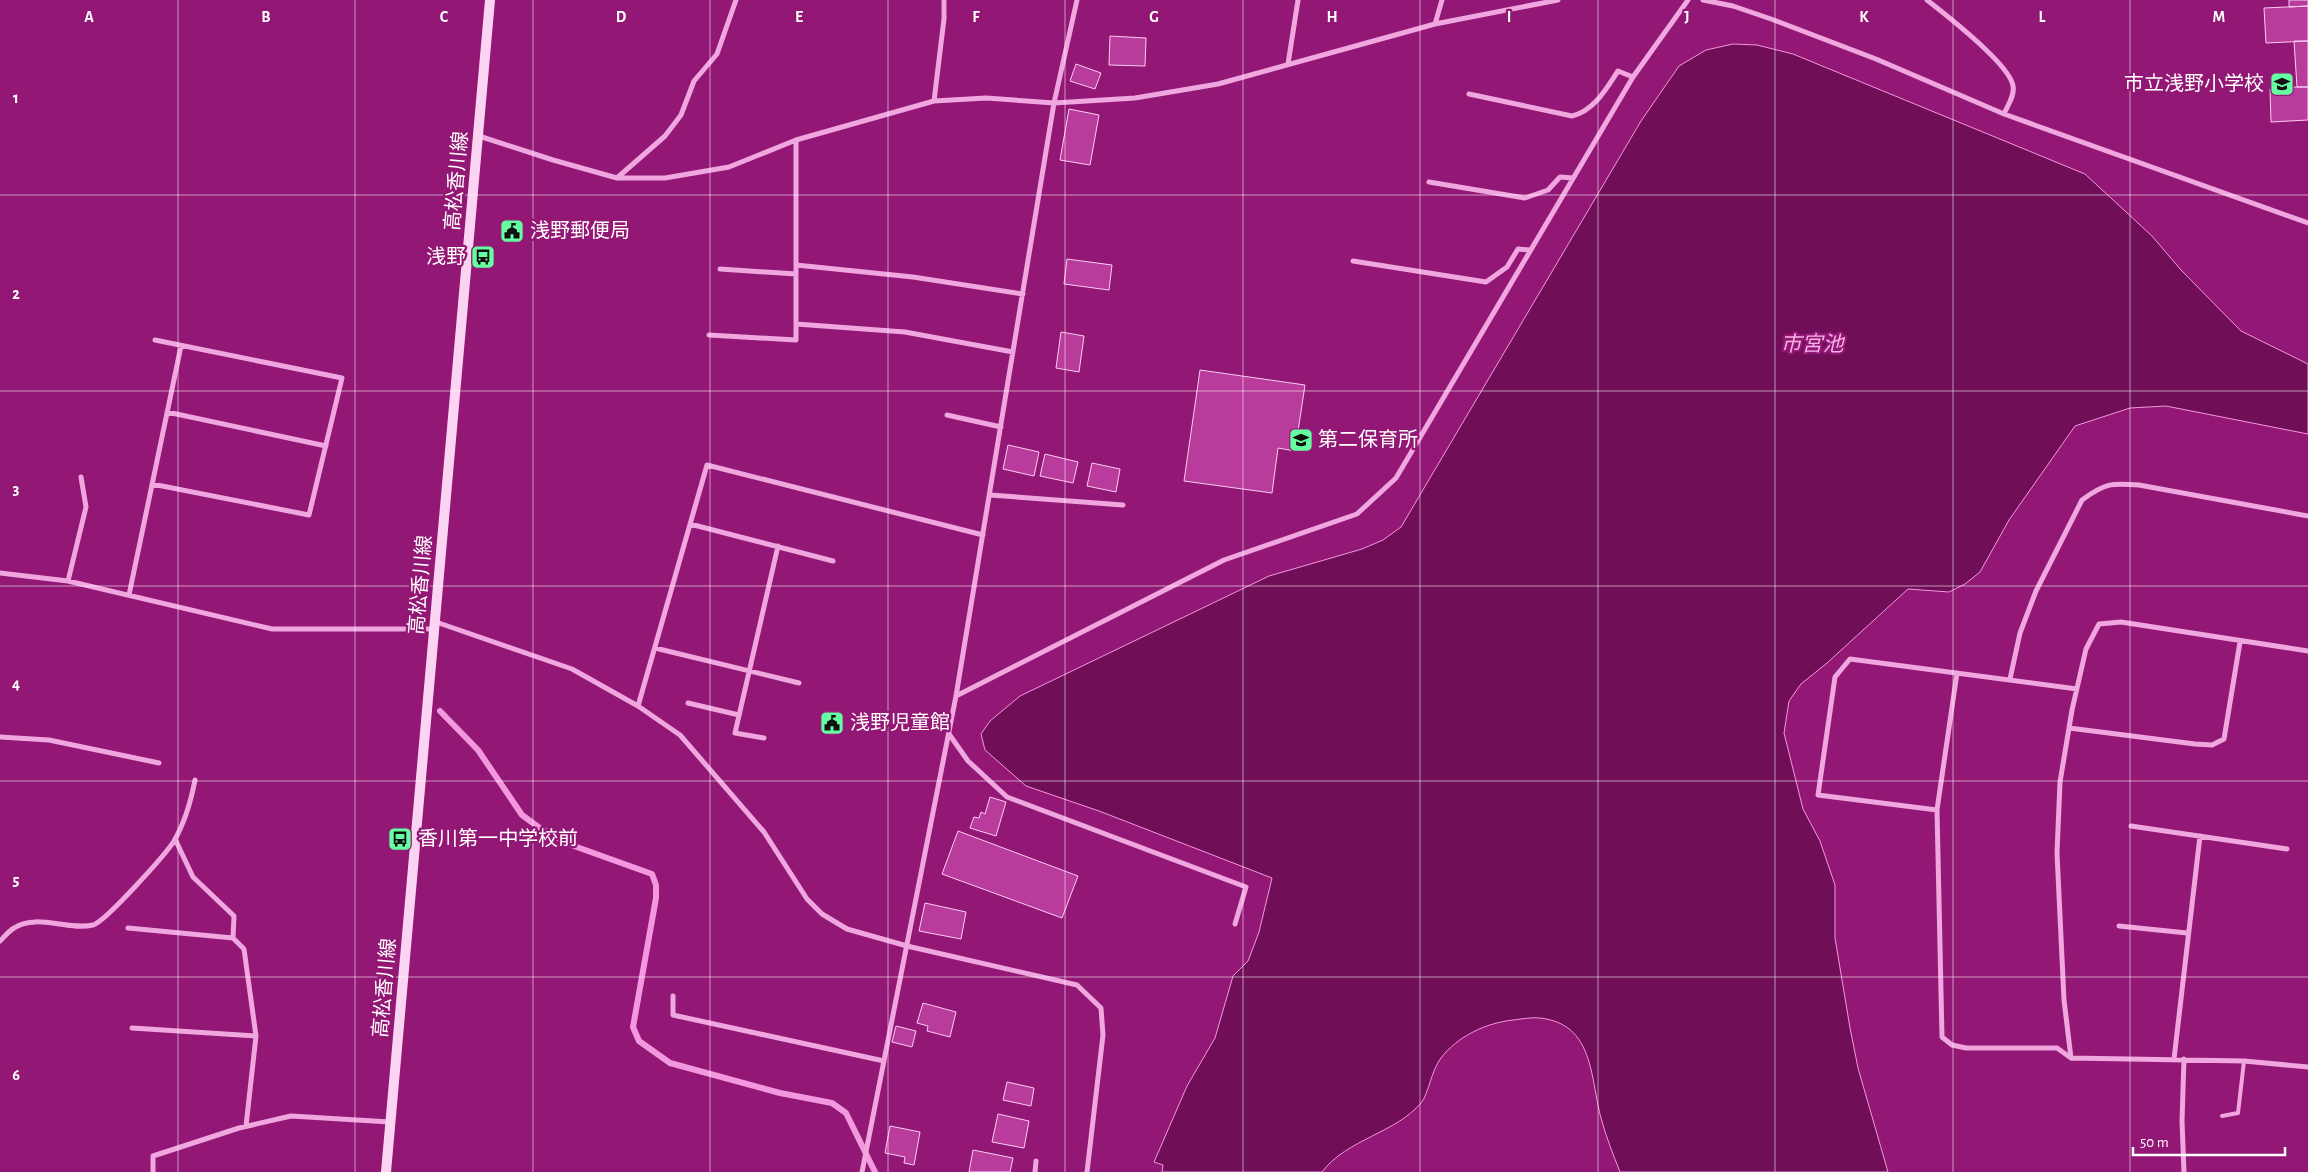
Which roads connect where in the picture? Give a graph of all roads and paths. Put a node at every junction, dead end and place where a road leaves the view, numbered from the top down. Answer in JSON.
{"nodes":[{"id":1,"x":490,"y":0,"type":"edge"},
{"id":2,"x":736,"y":0,"type":"edge"},
{"id":3,"x":944,"y":0,"type":"edge"},
{"id":4,"x":1077,"y":0,"type":"edge"},
{"id":5,"x":1298,"y":0,"type":"edge"},
{"id":6,"x":1442,"y":0,"type":"edge"},
{"id":7,"x":1558,"y":0,"type":"edge"},
{"id":8,"x":1688,"y":0,"type":"edge"},
{"id":9,"x":1703,"y":0,"type":"edge"},
{"id":10,"x":1926,"y":0,"type":"edge"},
{"id":11,"x":1544,"y":1,"type":"edge"},
{"id":12,"x":1435,"y":24,"type":"junction"},
{"id":13,"x":1288,"y":64,"type":"junction"},
{"id":14,"x":1632,"y":77,"type":"junction"},
{"id":15,"x":1469,"y":94,"type":"dead end"},
{"id":16,"x":934,"y":101,"type":"junction"},
{"id":17,"x":1054,"y":103,"type":"junction"},
{"id":18,"x":2004,"y":114,"type":"junction"},
{"id":19,"x":479,"y":136,"type":"junction"},
{"id":20,"x":796,"y":140,"type":"junction"},
{"id":21,"x":618,"y":178,"type":"junction"},
{"id":22,"x":1573,"y":178,"type":"junction"},
{"id":23,"x":1429,"y":182,"type":"dead end"},
{"id":24,"x":2308,"y":223,"type":"edge"},
{"id":25,"x":1530,"y":250,"type":"junction"},
{"id":26,"x":1353,"y":261,"type":"dead end"},
{"id":27,"x":796,"y":265,"type":"junction"},
{"id":28,"x":720,"y":269,"type":"dead end"},
{"id":29,"x":796,"y":274,"type":"junction"},
{"id":30,"x":1023,"y":294,"type":"junction"},
{"id":31,"x":796,"y":324,"type":"junction"},
{"id":32,"x":709,"y":335,"type":"dead end"},
{"id":33,"x":155,"y":340,"type":"dead end"},
{"id":34,"x":181,"y":346,"type":"junction"},
{"id":35,"x":1013,"y":352,"type":"junction"},
{"id":36,"x":167,"y":412,"type":"junction"},
{"id":37,"x":947,"y":415,"type":"dead end"},
{"id":38,"x":1001,"y":427,"type":"junction"},
{"id":39,"x":326,"y":446,"type":"junction"},
{"id":40,"x":81,"y":477,"type":"dead end"},
{"id":41,"x":152,"y":484,"type":"junction"},
{"id":42,"x":990,"y":495,"type":"junction"},
{"id":43,"x":1123,"y":505,"type":"dead end"},
{"id":44,"x":2308,"y":516,"type":"edge"},
{"id":45,"x":690,"y":524,"type":"junction"},
{"id":46,"x":983,"y":535,"type":"junction"},
{"id":47,"x":778,"y":546,"type":"junction"},
{"id":48,"x":833,"y":561,"type":"dead end"},
{"id":49,"x":0,"y":573,"type":"edge"},
{"id":50,"x":68,"y":581,"type":"junction"},
{"id":51,"x":129,"y":595,"type":"junction"},
{"id":52,"x":436,"y":625,"type":"junction"},
{"id":53,"x":2240,"y":642,"type":"junction"},
{"id":54,"x":655,"y":648,"type":"junction"},
{"id":55,"x":2308,"y":651,"type":"edge"},
{"id":56,"x":749,"y":671,"type":"junction"},
{"id":57,"x":1958,"y":673,"type":"junction"},
{"id":58,"x":2010,"y":679,"type":"junction"},
{"id":59,"x":798,"y":683,"type":"dead end"},
{"id":60,"x":2077,"y":689,"type":"junction"},
{"id":61,"x":956,"y":696,"type":"junction"},
{"id":62,"x":688,"y":703,"type":"dead end"},
{"id":63,"x":638,"y":706,"type":"junction"},
{"id":64,"x":739,"y":715,"type":"junction"},
{"id":65,"x":2069,"y":728,"type":"junction"},
{"id":66,"x":949,"y":734,"type":"junction"},
{"id":67,"x":0,"y":737,"type":"edge"},
{"id":68,"x":764,"y":738,"type":"dead end"},
{"id":69,"x":159,"y":763,"type":"dead end"},
{"id":70,"x":195,"y":780,"type":"dead end"},
{"id":71,"x":1937,"y":810,"type":"junction"},
{"id":72,"x":2131,"y":826,"type":"dead end"},
{"id":73,"x":2200,"y":836,"type":"junction"},
{"id":74,"x":175,"y":839,"type":"junction"},
{"id":75,"x":2287,"y":850,"type":"dead end"},
{"id":76,"x":1235,"y":924,"type":"dead end"},
{"id":77,"x":2118,"y":926,"type":"dead end"},
{"id":78,"x":128,"y":928,"type":"dead end"},
{"id":79,"x":2187,"y":933,"type":"junction"},
{"id":80,"x":233,"y":938,"type":"junction"},
{"id":81,"x":0,"y":941,"type":"edge"},
{"id":82,"x":907,"y":946,"type":"junction"},
{"id":83,"x":673,"y":996,"type":"dead end"},
{"id":84,"x":132,"y":1028,"type":"dead end"},
{"id":85,"x":256,"y":1036,"type":"junction"},
{"id":86,"x":2071,"y":1058,"type":"junction"},
{"id":87,"x":2174,"y":1059,"type":"junction"},
{"id":88,"x":2184,"y":1059,"type":"junction"},
{"id":89,"x":884,"y":1060,"type":"junction"},
{"id":90,"x":2244,"y":1061,"type":"junction"},
{"id":91,"x":2308,"y":1067,"type":"edge"},
{"id":92,"x":2222,"y":1116,"type":"dead end"},
{"id":93,"x":390,"y":1122,"type":"junction"},
{"id":94,"x":246,"y":1126,"type":"junction"},
{"id":95,"x":1036,"y":1161,"type":"dead end"},
{"id":96,"x":153,"y":1172,"type":"edge"},
{"id":97,"x":386,"y":1172,"type":"edge"},
{"id":98,"x":862,"y":1172,"type":"edge"},
{"id":99,"x":1035,"y":1172,"type":"edge"},
{"id":100,"x":1087,"y":1172,"type":"edge"},
{"id":101,"x":2184,"y":1172,"type":"edge"}],
"edges":[{"from":1,"to":19,"type":"main road","name":"高松香川線"},
{"from":2,"to":21,"type":"street"},
{"from":3,"to":16,"type":"street"},
{"from":4,"to":17,"type":"street"},
{"from":5,"to":13,"type":"street"},
{"from":6,"to":12,"type":"street"},
{"from":7,"to":11,"type":"street"},
{"from":8,"to":14,"type":"street"},
{"from":9,"to":18,"type":"street"},
{"from":10,"to":18,"type":"street"},
{"from":11,"to":12,"type":"street"},
{"from":12,"to":13,"type":"street"},
{"from":13,"to":17,"type":"street"},
{"from":14,"to":15,"type":"street"},
{"from":14,"to":22,"type":"street"},
{"from":16,"to":17,"type":"street"},
{"from":16,"to":20,"type":"street"},
{"from":17,"to":30,"type":"street"},
{"from":18,"to":24,"type":"street"},
{"from":19,"to":21,"type":"street"},
{"from":19,"to":52,"type":"main road","name":"高松香川線"},
{"from":20,"to":21,"type":"street"},
{"from":20,"to":27,"type":"street"},
{"from":22,"to":23,"type":"street"},
{"from":22,"to":25,"type":"street"},
{"from":25,"to":26,"type":"street"},
{"from":25,"to":61,"type":"street"},
{"from":27,"to":29,"type":"street"},
{"from":27,"to":30,"type":"street"},
{"from":28,"to":29,"type":"street"},
{"from":29,"to":31,"type":"street"},
{"from":30,"to":35,"type":"street"},
{"from":31,"to":32,"type":"street"},
{"from":31,"to":35,"type":"street"},
{"from":33,"to":34,"type":"street"},
{"from":34,"to":36,"type":"street"},
{"from":34,"to":39,"type":"street"},
{"from":35,"to":38,"type":"street"},
{"from":36,"to":39,"type":"street"},
{"from":36,"to":41,"type":"street"},
{"from":37,"to":38,"type":"street"},
{"from":38,"to":42,"type":"street"},
{"from":39,"to":41,"type":"street"},
{"from":40,"to":50,"type":"street"},
{"from":41,"to":51,"type":"street"},
{"from":42,"to":43,"type":"street"},
{"from":42,"to":46,"type":"street"},
{"from":44,"to":58,"type":"street"},
{"from":45,"to":46,"type":"street"},
{"from":45,"to":47,"type":"street"},
{"from":45,"to":54,"type":"street"},
{"from":46,"to":61,"type":"street"},
{"from":47,"to":48,"type":"street"},
{"from":47,"to":56,"type":"street"},
{"from":49,"to":50,"type":"street"},
{"from":50,"to":51,"type":"street"},
{"from":51,"to":52,"type":"street"},
{"from":52,"to":63,"type":"street"},
{"from":52,"to":93,"type":"main road","name":"高松香川線"},
{"from":53,"to":55,"type":"street"},
{"from":53,"to":60,"type":"street"},
{"from":53,"to":65,"type":"street"},
{"from":54,"to":56,"type":"street"},
{"from":54,"to":63,"type":"street"},
{"from":56,"to":59,"type":"street"},
{"from":56,"to":64,"type":"street"},
{"from":57,"to":58,"type":"street"},
{"from":57,"to":71,"type":"street"},
{"from":57,"to":71,"type":"street"},
{"from":58,"to":60,"type":"street"},
{"from":60,"to":65,"type":"street"},
{"from":61,"to":66,"type":"street"},
{"from":62,"to":64,"type":"street"},
{"from":63,"to":82,"type":"street"},
{"from":64,"to":68,"type":"street"},
{"from":65,"to":86,"type":"street"},
{"from":66,"to":76,"type":"street"},
{"from":66,"to":82,"type":"street"},
{"from":67,"to":69,"type":"street"},
{"from":70,"to":74,"type":"street"},
{"from":71,"to":86,"type":"street"},
{"from":72,"to":73,"type":"street"},
{"from":73,"to":75,"type":"street"},
{"from":73,"to":79,"type":"street"},
{"from":74,"to":80,"type":"street"},
{"from":74,"to":81,"type":"street"},
{"from":77,"to":79,"type":"street"},
{"from":78,"to":80,"type":"street"},
{"from":79,"to":87,"type":"street"},
{"from":80,"to":85,"type":"street"},
{"from":82,"to":89,"type":"street"},
{"from":82,"to":100,"type":"street"},
{"from":83,"to":89,"type":"street"},
{"from":84,"to":85,"type":"street"},
{"from":85,"to":94,"type":"street"},
{"from":86,"to":87,"type":"street"},
{"from":87,"to":88,"type":"street"},
{"from":88,"to":90,"type":"street"},
{"from":88,"to":101,"type":"street"},
{"from":89,"to":98,"type":"street"},
{"from":90,"to":91,"type":"street"},
{"from":90,"to":92,"type":"lane"},
{"from":93,"to":94,"type":"street"},
{"from":93,"to":97,"type":"main road","name":"高松香川線"},
{"from":94,"to":96,"type":"street"},
{"from":95,"to":99,"type":"street"}]}
